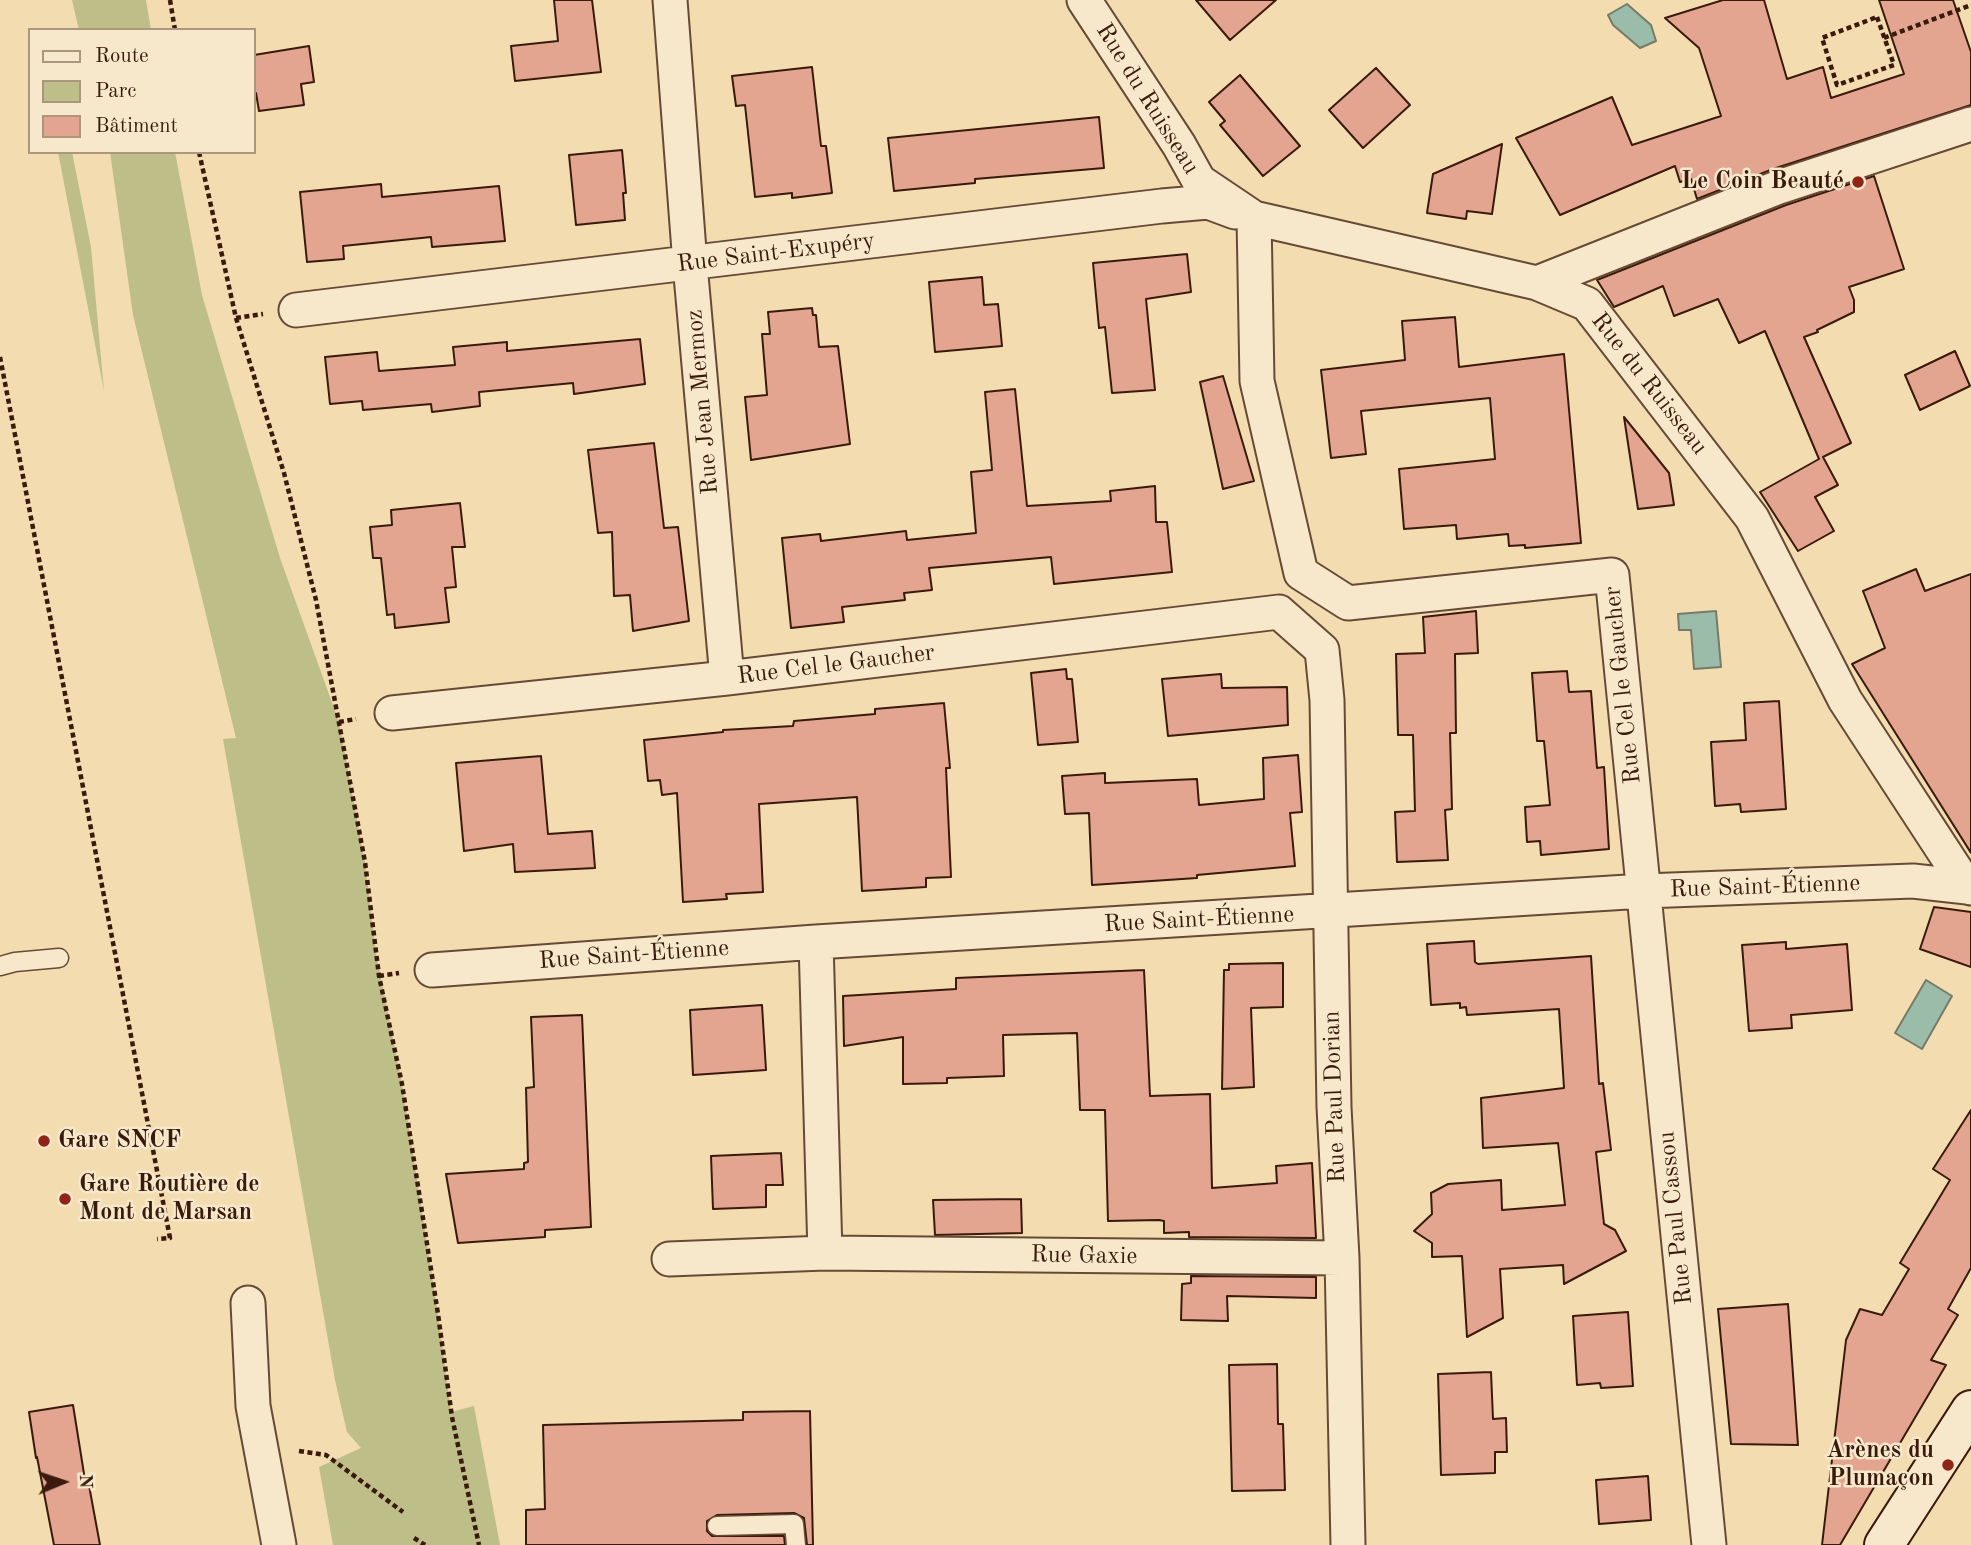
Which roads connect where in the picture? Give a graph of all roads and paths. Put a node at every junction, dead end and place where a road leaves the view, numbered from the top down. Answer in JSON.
{"nodes":[{"id":1,"x":170,"y":0,"type":"edge"},
{"id":2,"x":670,"y":0,"type":"edge"},
{"id":3,"x":1084,"y":0,"type":"edge"},
{"id":4,"x":1971,"y":5,"type":"edge"},
{"id":5,"x":174,"y":28,"type":"edge"},
{"id":6,"x":1884,"y":38,"type":"junction"},
{"id":7,"x":1971,"y":124,"type":"edge"},
{"id":8,"x":199,"y":154,"type":"edge"},
{"id":9,"x":1254,"y":218,"type":"junction"},
{"id":10,"x":691,"y":264,"type":"junction"},
{"id":11,"x":1537,"y":283,"type":"junction"},
{"id":12,"x":296,"y":310,"type":"dead end"},
{"id":13,"x":0,"y":357,"type":"edge"},
{"id":14,"x":1301,"y":573,"type":"junction"},
{"id":15,"x":1348,"y":603,"type":"junction"},
{"id":16,"x":1279,"y":612,"type":"junction"},
{"id":17,"x":1322,"y":650,"type":"junction"},
{"id":18,"x":727,"y":678,"type":"junction"},
{"id":19,"x":393,"y":713,"type":"dead end"},
{"id":20,"x":1969,"y":888,"type":"edge"},
{"id":21,"x":1644,"y":891,"type":"junction"},
{"id":22,"x":1331,"y":912,"type":"junction"},
{"id":23,"x":816,"y":942,"type":"junction"},
{"id":24,"x":59,"y":958,"type":"dead end"},
{"id":25,"x":0,"y":966,"type":"edge"},
{"id":26,"x":432,"y":970,"type":"dead end"},
{"id":27,"x":157,"y":1239,"type":"dead end"},
{"id":28,"x":825,"y":1253,"type":"junction"},
{"id":29,"x":1342,"y":1258,"type":"junction"},
{"id":30,"x":668,"y":1259,"type":"dead end"},
{"id":31,"x":248,"y":1303,"type":"dead end"},
{"id":32,"x":1971,"y":1410,"type":"edge"},
{"id":33,"x":298,"y":1451,"type":"dead end"},
{"id":34,"x":402,"y":1512,"type":"dead end"},
{"id":35,"x":717,"y":1526,"type":"dead end"},
{"id":36,"x":414,"y":1538,"type":"dead end"},
{"id":37,"x":279,"y":1545,"type":"edge"},
{"id":38,"x":425,"y":1545,"type":"edge"},
{"id":39,"x":478,"y":1545,"type":"edge"},
{"id":40,"x":796,"y":1545,"type":"edge"},
{"id":41,"x":1348,"y":1545,"type":"edge"},
{"id":42,"x":1709,"y":1545,"type":"edge"},
{"id":43,"x":1884,"y":1545,"type":"edge"}],
"edges":[{"from":1,"to":5,"type":"path"},
{"from":2,"to":10,"type":"street","name":"Rue Jean Mermoz"},
{"from":3,"to":9,"type":"street","name":"Rue du Ruisseau"},
{"from":4,"to":6,"type":"path"},
{"from":6,"to":6,"type":"path"},
{"from":7,"to":11,"type":"street"},
{"from":8,"to":39,"type":"path"},
{"from":9,"to":10,"type":"street","name":"Rue Saint-Exupéry"},
{"from":9,"to":11,"type":"street","name":"Rue du Ruisseau"},
{"from":9,"to":14,"type":"street"},
{"from":10,"to":12,"type":"street","name":"Rue Saint-Exupéry"},
{"from":10,"to":18,"type":"street","name":"Rue Jean Mermoz"},
{"from":11,"to":20,"type":"street","name":"Rue du Ruisseau"},
{"from":13,"to":27,"type":"path"},
{"from":14,"to":15,"type":"street"},
{"from":14,"to":16,"type":"street"},
{"from":15,"to":17,"type":"street"},
{"from":15,"to":21,"type":"street","name":"Rue Cel le Gaucher"},
{"from":16,"to":17,"type":"street"},
{"from":16,"to":18,"type":"street","name":"Rue Cel le Gaucher"},
{"from":17,"to":22,"type":"street","name":"Rue Paul Dorian"},
{"from":18,"to":19,"type":"street","name":"Rue Cel le Gaucher"},
{"from":20,"to":21,"type":"street","name":"Rue Saint-Étienne"},
{"from":21,"to":22,"type":"street","name":"Rue Saint-Étienne"},
{"from":21,"to":42,"type":"street","name":"Rue Paul Cassou"},
{"from":22,"to":23,"type":"street","name":"Rue Saint-Étienne"},
{"from":22,"to":29,"type":"street","name":"Rue Paul Dorian"},
{"from":23,"to":26,"type":"street","name":"Rue Saint-Étienne"},
{"from":23,"to":28,"type":"street"},
{"from":24,"to":25,"type":"lane"},
{"from":28,"to":29,"type":"street","name":"Rue Gaxie"},
{"from":28,"to":30,"type":"street","name":"Rue Gaxie"},
{"from":29,"to":41,"type":"street","name":"Rue Paul Dorian"},
{"from":31,"to":37,"type":"street"},
{"from":32,"to":43,"type":"main road"},
{"from":33,"to":34,"type":"path"},
{"from":35,"to":40,"type":"lane"},
{"from":36,"to":38,"type":"path"}]}
